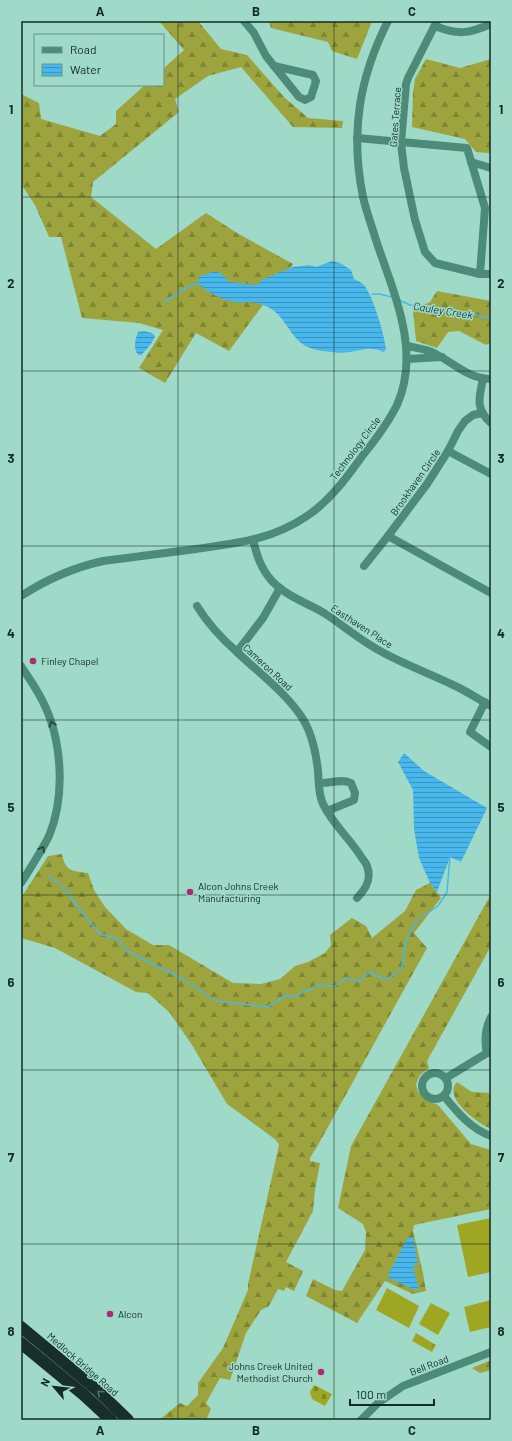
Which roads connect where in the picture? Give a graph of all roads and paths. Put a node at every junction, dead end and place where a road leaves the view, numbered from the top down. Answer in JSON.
{"nodes":[{"id":1,"x":244,"y":21,"type":"edge"},
{"id":2,"x":388,"y":21,"type":"edge"},
{"id":3,"x":436,"y":23,"type":"edge"},
{"id":4,"x":491,"y":24,"type":"edge"},
{"id":5,"x":274,"y":66,"type":"junction"},
{"id":6,"x":357,"y":138,"type":"junction"},
{"id":7,"x":401,"y":142,"type":"junction"},
{"id":8,"x":471,"y":162,"type":"junction"},
{"id":9,"x":491,"y":168,"type":"edge"},
{"id":10,"x":480,"y":274,"type":"junction"},
{"id":11,"x":491,"y":274,"type":"edge"},
{"id":12,"x":407,"y":346,"type":"junction"},
{"id":13,"x":427,"y":354,"type":"junction"},
{"id":14,"x":407,"y":358,"type":"junction"},
{"id":15,"x":487,"y":379,"type":"edge"},
{"id":16,"x":482,"y":413,"type":"junction"},
{"id":17,"x":491,"y":423,"type":"edge"},
{"id":18,"x":448,"y":451,"type":"junction"},
{"id":19,"x":491,"y":474,"type":"edge"},
{"id":20,"x":388,"y":536,"type":"junction"},
{"id":21,"x":253,"y":540,"type":"junction"},
{"id":22,"x":364,"y":566,"type":"dead end"},
{"id":23,"x":280,"y":588,"type":"junction"},
{"id":24,"x":491,"y":593,"type":"edge"},
{"id":25,"x":21,"y":596,"type":"edge"},
{"id":26,"x":197,"y":606,"type":"dead end"},
{"id":27,"x":237,"y":652,"type":"junction"},
{"id":28,"x":21,"y":666,"type":"edge"},
{"id":29,"x":488,"y":704,"type":"edge"},
{"id":30,"x":491,"y":747,"type":"edge"},
{"id":31,"x":319,"y":783,"type":"junction"},
{"id":32,"x":327,"y":810,"type":"junction"},
{"id":33,"x":21,"y":882,"type":"edge"},
{"id":34,"x":357,"y":898,"type":"dead end"},
{"id":35,"x":491,"y":1017,"type":"edge"},
{"id":36,"x":489,"y":1053,"type":"edge"},
{"id":37,"x":446,"y":1078,"type":"junction"},
{"id":38,"x":444,"y":1096,"type":"junction"},
{"id":39,"x":491,"y":1136,"type":"edge"},
{"id":40,"x":21,"y":1327,"type":"edge"},
{"id":41,"x":21,"y":1343,"type":"edge"},
{"id":42,"x":491,"y":1352,"type":"edge"},
{"id":43,"x":111,"y":1420,"type":"edge"},
{"id":44,"x":128,"y":1420,"type":"edge"},
{"id":45,"x":361,"y":1420,"type":"edge"}],
"edges":[{"from":1,"to":5,"type":"street"},
{"from":2,"to":6,"type":"street","name":"Technology Circle"},
{"from":3,"to":4,"type":"street"},
{"from":3,"to":7,"type":"street","name":"Gates Terrace"},
{"from":5,"to":5,"type":"street"},
{"from":6,"to":7,"type":"street"},
{"from":6,"to":12,"type":"street","name":"Technology Circle"},
{"from":7,"to":8,"type":"street"},
{"from":7,"to":10,"type":"street","name":"Gates Terrace"},
{"from":8,"to":9,"type":"street"},
{"from":8,"to":10,"type":"street"},
{"from":10,"to":11,"type":"street"},
{"from":12,"to":13,"type":"street"},
{"from":12,"to":14,"type":"street","name":"Technology Circle"},
{"from":13,"to":14,"type":"street"},
{"from":13,"to":15,"type":"street"},
{"from":14,"to":21,"type":"street","name":"Technology Circle"},
{"from":15,"to":16,"type":"street"},
{"from":16,"to":17,"type":"street"},
{"from":16,"to":18,"type":"street","name":"Brookhaven Circle"},
{"from":18,"to":19,"type":"street"},
{"from":18,"to":20,"type":"street","name":"Brookhaven Circle"},
{"from":20,"to":22,"type":"street","name":"Brookhaven Circle"},
{"from":20,"to":24,"type":"street"},
{"from":21,"to":23,"type":"street","name":"Easthaven Place"},
{"from":21,"to":25,"type":"street","name":"Technology Circle"},
{"from":23,"to":27,"type":"street"},
{"from":23,"to":29,"type":"street","name":"Easthaven Place"},
{"from":26,"to":27,"type":"street","name":"Cameron Road"},
{"from":27,"to":31,"type":"street","name":"Cameron Road"},
{"from":33,"to":28,"type":"street","one_way":true},
{"from":29,"to":30,"type":"street","name":"Easthaven Place"},
{"from":31,"to":32,"type":"street","name":"Cameron Road"},
{"from":31,"to":32,"type":"street"},
{"from":32,"to":34,"type":"street","name":"Cameron Road"},
{"from":35,"to":36,"type":"street"},
{"from":36,"to":37,"type":"street"},
{"from":37,"to":38,"type":"street"},
{"from":37,"to":38,"type":"street"},
{"from":38,"to":39,"type":"street"},
{"from":44,"to":40,"type":"highway","name":"Medlock Bridge Road","one_way":true},
{"from":41,"to":43,"type":"highway"},
{"from":42,"to":45,"type":"street","name":"Bell Road"}]}
